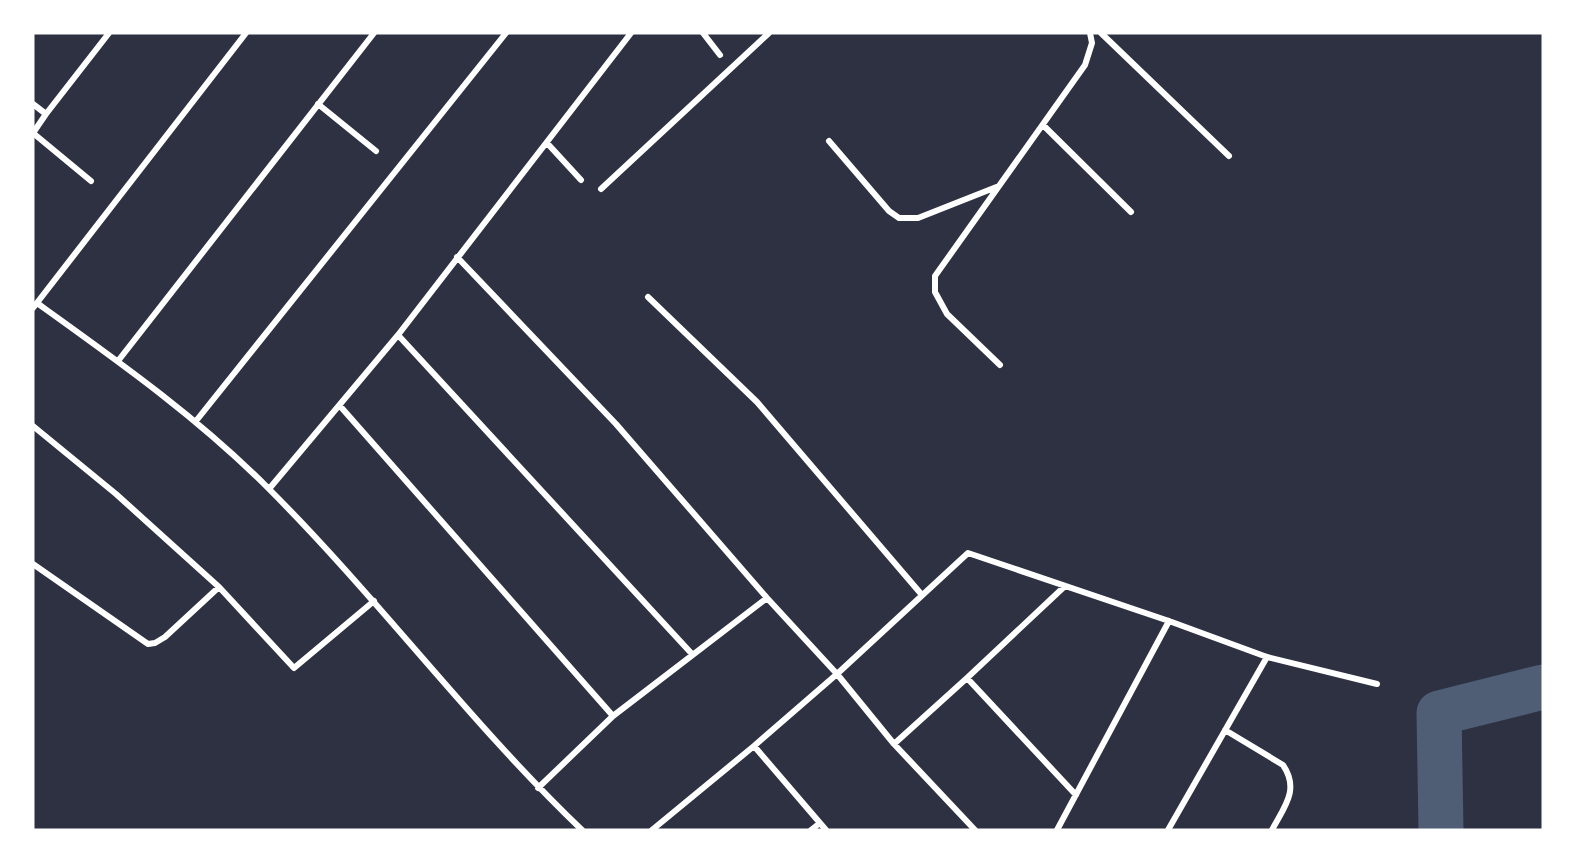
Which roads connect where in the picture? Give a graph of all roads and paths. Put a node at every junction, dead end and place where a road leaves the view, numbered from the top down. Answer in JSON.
{"nodes":[{"id":1,"x":109,"y":33,"type":"edge"},
{"id":2,"x":246,"y":33,"type":"edge"},
{"id":3,"x":374,"y":33,"type":"edge"},
{"id":4,"x":506,"y":33,"type":"edge"},
{"id":5,"x":631,"y":33,"type":"edge"},
{"id":6,"x":703,"y":33,"type":"edge"},
{"id":7,"x":769,"y":33,"type":"edge"},
{"id":8,"x":1090,"y":33,"type":"edge"},
{"id":9,"x":1101,"y":33,"type":"edge"},
{"id":10,"x":720,"y":55,"type":"dead end"},
{"id":11,"x":33,"y":104,"type":"edge"},
{"id":12,"x":318,"y":104,"type":"junction"},
{"id":13,"x":46,"y":114,"type":"junction"},
{"id":14,"x":1043,"y":125,"type":"junction"},
{"id":15,"x":33,"y":133,"type":"edge"},
{"id":16,"x":829,"y":141,"type":"dead end"},
{"id":17,"x":547,"y":143,"type":"junction"},
{"id":18,"x":376,"y":151,"type":"dead end"},
{"id":19,"x":1229,"y":156,"type":"dead end"},
{"id":20,"x":581,"y":180,"type":"dead end"},
{"id":21,"x":92,"y":181,"type":"dead end"},
{"id":22,"x":999,"y":186,"type":"junction"},
{"id":23,"x":601,"y":189,"type":"dead end"},
{"id":24,"x":1131,"y":212,"type":"dead end"},
{"id":25,"x":457,"y":257,"type":"junction"},
{"id":26,"x":648,"y":297,"type":"dead end"},
{"id":27,"x":35,"y":306,"type":"edge"},
{"id":28,"x":398,"y":335,"type":"junction"},
{"id":29,"x":118,"y":361,"type":"junction"},
{"id":30,"x":1000,"y":365,"type":"dead end"},
{"id":31,"x":340,"y":406,"type":"junction"},
{"id":32,"x":196,"y":421,"type":"junction"},
{"id":33,"x":33,"y":426,"type":"edge"},
{"id":34,"x":269,"y":489,"type":"junction"},
{"id":35,"x":33,"y":564,"type":"edge"},
{"id":36,"x":1065,"y":586,"type":"junction"},
{"id":37,"x":219,"y":587,"type":"junction"},
{"id":38,"x":922,"y":595,"type":"junction"},
{"id":39,"x":766,"y":598,"type":"junction"},
{"id":40,"x":374,"y":601,"type":"junction"},
{"id":41,"x":1169,"y":621,"type":"junction"},
{"id":42,"x":692,"y":654,"type":"junction"},
{"id":43,"x":1268,"y":657,"type":"junction"},
{"id":44,"x":837,"y":674,"type":"junction"},
{"id":45,"x":968,"y":678,"type":"junction"},
{"id":46,"x":1377,"y":684,"type":"dead end"},
{"id":47,"x":613,"y":716,"type":"junction"},
{"id":48,"x":1225,"y":730,"type":"junction"},
{"id":49,"x":894,"y":744,"type":"junction"},
{"id":50,"x":754,"y":746,"type":"junction"},
{"id":51,"x":538,"y":788,"type":"junction"},
{"id":52,"x":1076,"y":795,"type":"junction"},
{"id":53,"x":820,"y":823,"type":"junction"},
{"id":54,"x":582,"y":830,"type":"edge"},
{"id":55,"x":652,"y":830,"type":"edge"},
{"id":56,"x":811,"y":830,"type":"edge"},
{"id":57,"x":826,"y":830,"type":"edge"},
{"id":58,"x":975,"y":830,"type":"edge"},
{"id":59,"x":1057,"y":830,"type":"edge"},
{"id":60,"x":1168,"y":830,"type":"edge"},
{"id":61,"x":1272,"y":830,"type":"edge"}],
"edges":[{"from":1,"to":13,"type":"street"},
{"from":2,"to":27,"type":"street"},
{"from":3,"to":12,"type":"street"},
{"from":4,"to":32,"type":"street"},
{"from":5,"to":17,"type":"street"},
{"from":6,"to":10,"type":"street"},
{"from":7,"to":23,"type":"street"},
{"from":8,"to":14,"type":"street"},
{"from":9,"to":19,"type":"street"},
{"from":11,"to":13,"type":"street"},
{"from":12,"to":18,"type":"street"},
{"from":12,"to":29,"type":"street"},
{"from":13,"to":15,"type":"street"},
{"from":14,"to":22,"type":"street"},
{"from":14,"to":24,"type":"street"},
{"from":15,"to":21,"type":"street"},
{"from":16,"to":22,"type":"street"},
{"from":17,"to":20,"type":"street"},
{"from":17,"to":25,"type":"street"},
{"from":22,"to":30,"type":"street"},
{"from":25,"to":28,"type":"street"},
{"from":25,"to":39,"type":"street"},
{"from":26,"to":38,"type":"street"},
{"from":27,"to":29,"type":"street"},
{"from":28,"to":31,"type":"street"},
{"from":28,"to":42,"type":"street"},
{"from":29,"to":32,"type":"street"},
{"from":31,"to":34,"type":"street"},
{"from":31,"to":47,"type":"street"},
{"from":32,"to":34,"type":"street"},
{"from":33,"to":37,"type":"street"},
{"from":34,"to":40,"type":"street"},
{"from":35,"to":37,"type":"street"},
{"from":36,"to":38,"type":"street"},
{"from":36,"to":41,"type":"street"},
{"from":36,"to":45,"type":"street"},
{"from":37,"to":40,"type":"street"},
{"from":38,"to":44,"type":"street"},
{"from":39,"to":42,"type":"street"},
{"from":39,"to":44,"type":"street"},
{"from":40,"to":51,"type":"street"},
{"from":41,"to":43,"type":"street"},
{"from":41,"to":52,"type":"street"},
{"from":42,"to":47,"type":"street"},
{"from":43,"to":46,"type":"street"},
{"from":43,"to":48,"type":"street"},
{"from":44,"to":49,"type":"street"},
{"from":44,"to":50,"type":"street"},
{"from":45,"to":49,"type":"street"},
{"from":45,"to":52,"type":"street"},
{"from":47,"to":51,"type":"street"},
{"from":48,"to":60,"type":"street"},
{"from":48,"to":61,"type":"street"},
{"from":49,"to":58,"type":"street"},
{"from":50,"to":53,"type":"street"},
{"from":50,"to":55,"type":"street"},
{"from":51,"to":54,"type":"street"},
{"from":52,"to":59,"type":"street"},
{"from":53,"to":56,"type":"street"},
{"from":53,"to":57,"type":"street"}]}
